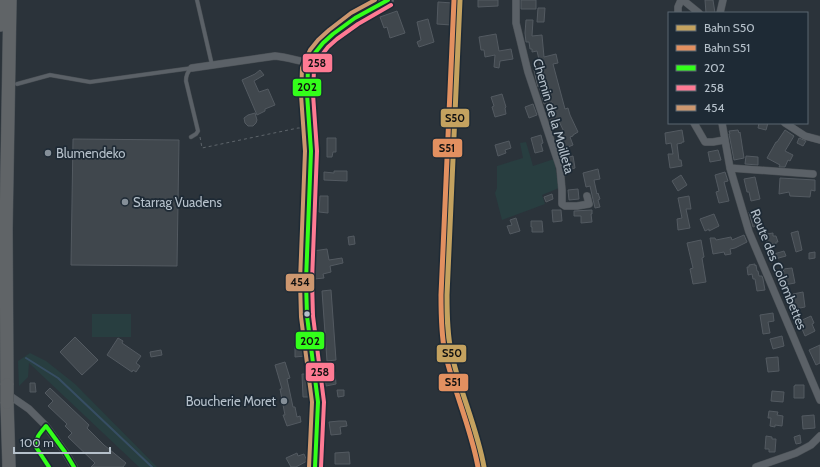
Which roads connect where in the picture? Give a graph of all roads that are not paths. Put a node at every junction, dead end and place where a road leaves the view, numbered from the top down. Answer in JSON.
{"nodes":[{"id":1,"x":0,"y":0,"type":"edge"},
{"id":2,"x":10,"y":0,"type":"edge"},
{"id":3,"x":197,"y":0,"type":"edge"},
{"id":4,"x":388,"y":0,"type":"edge"},
{"id":5,"x":516,"y":0,"type":"edge"},
{"id":6,"x":682,"y":0,"type":"edge"},
{"id":7,"x":723,"y":0,"type":"edge"},
{"id":8,"x":678,"y":12,"type":"edge"},
{"id":9,"x":697,"y":12,"type":"edge"},
{"id":10,"x":720,"y":12,"type":"edge"},
{"id":11,"x":0,"y":25,"type":"edge"},
{"id":12,"x":310,"y":63,"type":"junction"},
{"id":13,"x":212,"y":65,"type":"junction"},
{"id":14,"x":192,"y":68,"type":"junction"},
{"id":15,"x":17,"y":84,"type":"dead end"},
{"id":16,"x":695,"y":124,"type":"edge"},
{"id":17,"x":722,"y":124,"type":"edge"},
{"id":18,"x":787,"y":124,"type":"edge"},
{"id":19,"x":191,"y":137,"type":"dead end"},
{"id":20,"x":724,"y":140,"type":"junction"},
{"id":21,"x":820,"y":140,"type":"edge"},
{"id":22,"x":730,"y":168,"type":"junction"},
{"id":23,"x":813,"y":174,"type":"dead end"},
{"id":24,"x":587,"y":196,"type":"dead end"},
{"id":25,"x":3,"y":387,"type":"edge"},
{"id":26,"x":820,"y":400,"type":"edge"},
{"id":27,"x":46,"y":426,"type":"junction"},
{"id":28,"x":820,"y":436,"type":"edge"},
{"id":29,"x":9,"y":467,"type":"edge"},
{"id":30,"x":49,"y":467,"type":"edge"},
{"id":31,"x":74,"y":467,"type":"edge"},
{"id":32,"x":315,"y":467,"type":"edge"},
{"id":33,"x":756,"y":467,"type":"edge"}],
"edges":[{"from":1,"to":11,"type":"highway"},
{"from":2,"to":25,"type":"highway"},
{"from":3,"to":13,"type":"lane"},
{"from":4,"to":12,"type":"main road"},
{"from":5,"to":24,"type":"street","name":"Chemin de la Moilleta"},
{"from":6,"to":8,"type":"street"},
{"from":6,"to":9,"type":"street"},
{"from":7,"to":10,"type":"street"},
{"from":12,"to":13,"type":"street"},
{"from":12,"to":32,"type":"main road"},
{"from":13,"to":14,"type":"street"},
{"from":14,"to":15,"type":"lane"},
{"from":14,"to":19,"type":"lane"},
{"from":16,"to":20,"type":"street"},
{"from":17,"to":20,"type":"street","name":"Route des Colombettes"},
{"from":18,"to":21,"type":"street"},
{"from":20,"to":22,"type":"street","name":"Route des Colombettes"},
{"from":22,"to":23,"type":"street"},
{"from":22,"to":26,"type":"street","name":"Route des Colombettes"},
{"from":25,"to":27,"type":"street"},
{"from":25,"to":29,"type":"highway","bridge":true},
{"from":27,"to":30,"type":"lane"},
{"from":27,"to":31,"type":"street"},
{"from":28,"to":33,"type":"street"}]}
